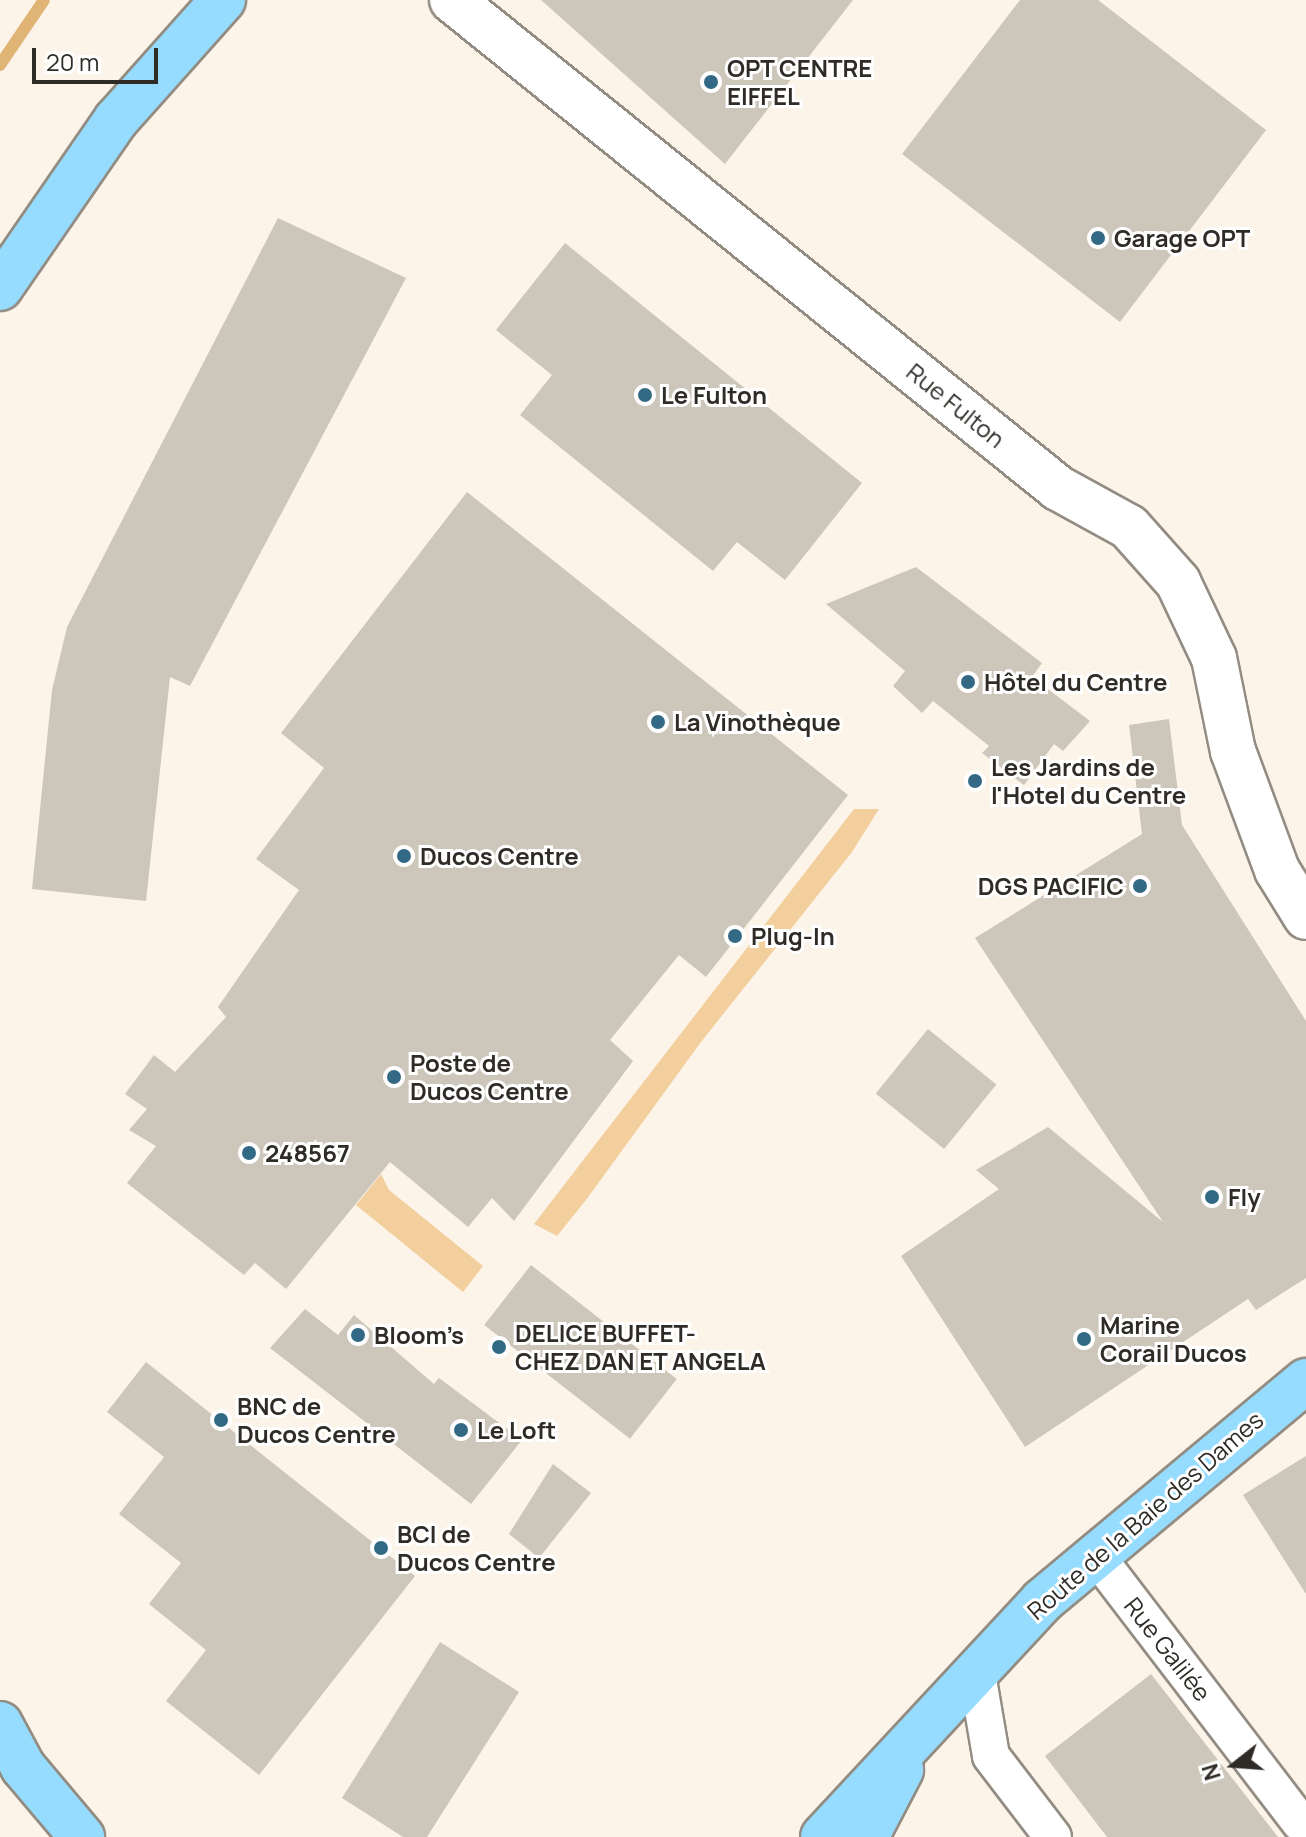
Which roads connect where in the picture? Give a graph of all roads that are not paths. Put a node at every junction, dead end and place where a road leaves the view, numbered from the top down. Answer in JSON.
{"nodes":[{"id":1,"x":223,"y":0,"type":"edge"},
{"id":2,"x":452,"y":0,"type":"edge"},
{"id":3,"x":0,"y":288,"type":"edge"},
{"id":4,"x":1306,"y":917,"type":"edge"},
{"id":5,"x":1306,"y":1381,"type":"edge"},
{"id":6,"x":1094,"y":1553,"type":"junction"},
{"id":7,"x":976,"y":1668,"type":"junction"},
{"id":8,"x":0,"y":1724,"type":"edge"},
{"id":9,"x":924,"y":1725,"type":"junction"},
{"id":10,"x":1300,"y":1822,"type":"dead end"},
{"id":11,"x":82,"y":1837,"type":"edge"},
{"id":12,"x":823,"y":1837,"type":"edge"},
{"id":13,"x":866,"y":1837,"type":"edge"},
{"id":14,"x":1053,"y":1837,"type":"edge"}],
"edges":[{"from":1,"to":3,"type":"main road"},
{"from":2,"to":4,"type":"street","name":"Rue Fulton"},
{"from":5,"to":6,"type":"main road","name":"Route de la Baie des Dames"},
{"from":6,"to":7,"type":"main road","name":"Route de la Baie des Dames"},
{"from":6,"to":10,"type":"street","name":"Rue Galilée"},
{"from":7,"to":9,"type":"main road","name":"Route de la Baie des Dames"},
{"from":7,"to":14,"type":"street"},
{"from":8,"to":11,"type":"main road"},
{"from":9,"to":12,"type":"main road","name":"Route de la Baie des Dames"},
{"from":9,"to":13,"type":"main road","name":"Route de la Baie des Dames"}]}
